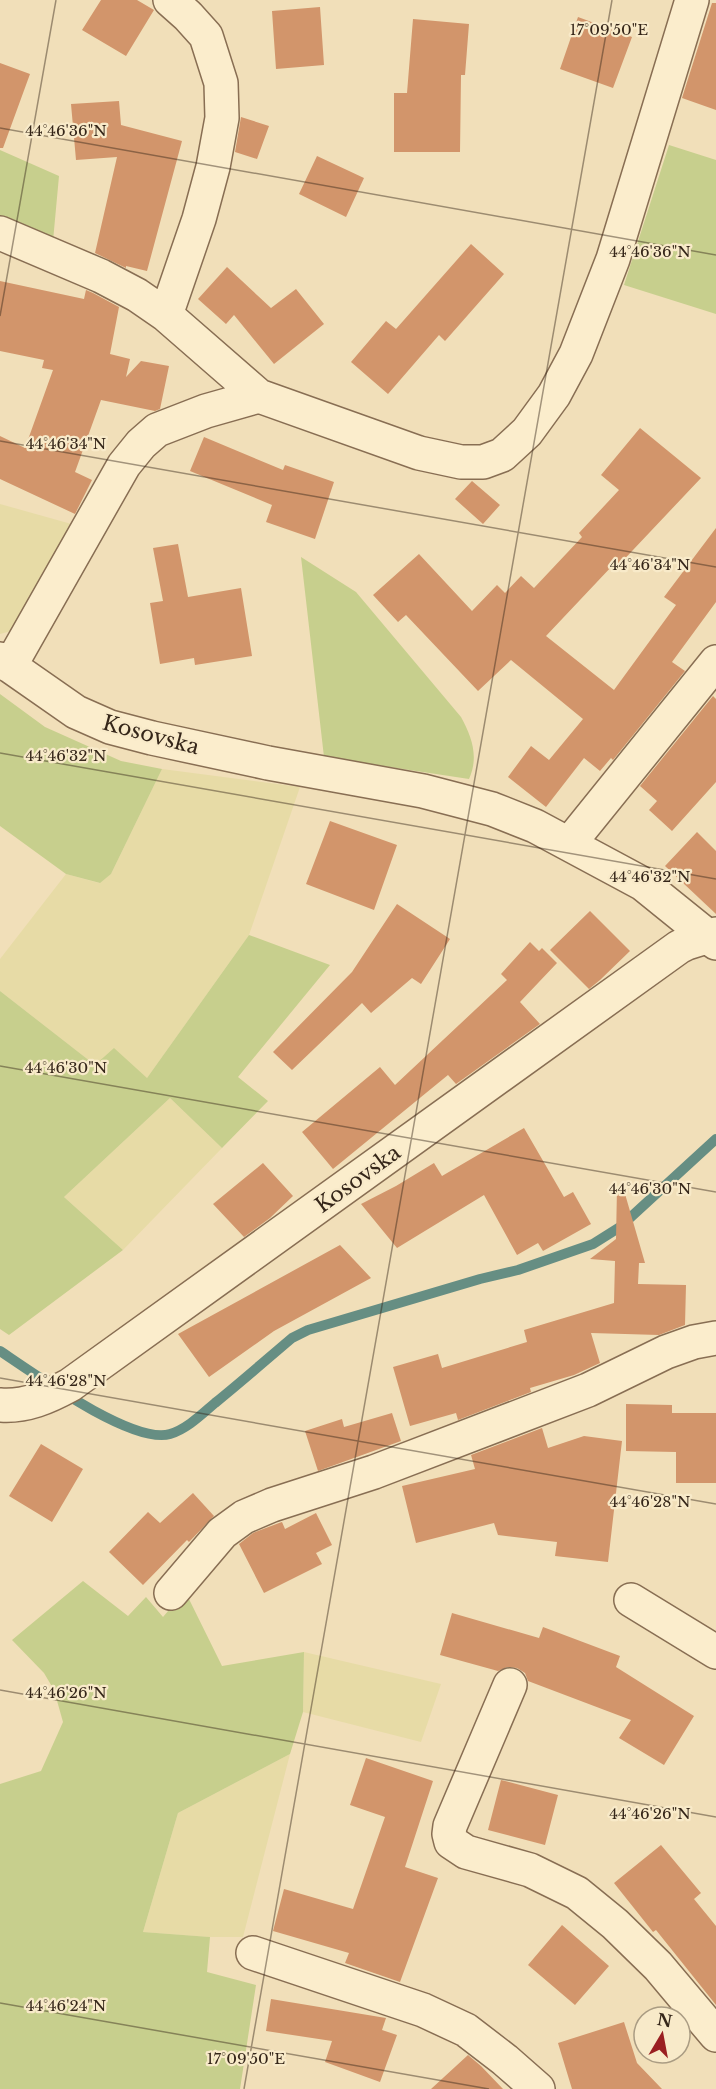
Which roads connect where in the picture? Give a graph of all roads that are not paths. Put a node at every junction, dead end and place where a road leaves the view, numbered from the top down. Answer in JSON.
{"nodes":[{"id":1,"x":170,"y":0,"type":"edge"},
{"id":2,"x":692,"y":0,"type":"edge"},
{"id":3,"x":0,"y":233,"type":"edge"},
{"id":4,"x":166,"y":315,"type":"junction"},
{"id":5,"x":259,"y":396,"type":"junction"},
{"id":6,"x":716,"y":662,"type":"edge"},
{"id":7,"x":5,"y":663,"type":"edge"},
{"id":8,"x":569,"y":844,"type":"junction"},
{"id":9,"x":714,"y":938,"type":"edge"},
{"id":10,"x":716,"y":1338,"type":"edge"},
{"id":11,"x":0,"y":1405,"type":"edge"},
{"id":12,"x":171,"y":1593,"type":"dead end"},
{"id":13,"x":631,"y":1600,"type":"dead end"},
{"id":14,"x":716,"y":1652,"type":"edge"},
{"id":15,"x":510,"y":1685,"type":"dead end"},
{"id":16,"x":253,"y":1953,"type":"dead end"},
{"id":17,"x":716,"y":2035,"type":"edge"},
{"id":18,"x":538,"y":2089,"type":"edge"}],
"edges":[{"from":1,"to":4,"type":"street"},
{"from":2,"to":5,"type":"street"},
{"from":3,"to":4,"type":"street"},
{"from":4,"to":5,"type":"street"},
{"from":5,"to":7,"type":"street"},
{"from":6,"to":8,"type":"street"},
{"from":7,"to":8,"type":"street","name":"Kosovska"},
{"from":8,"to":9,"type":"street","name":"Kosovska"},
{"from":9,"to":11,"type":"street","name":"Kosovska"},
{"from":10,"to":12,"type":"street"},
{"from":13,"to":14,"type":"street"},
{"from":15,"to":17,"type":"street"},
{"from":16,"to":18,"type":"street"}]}
